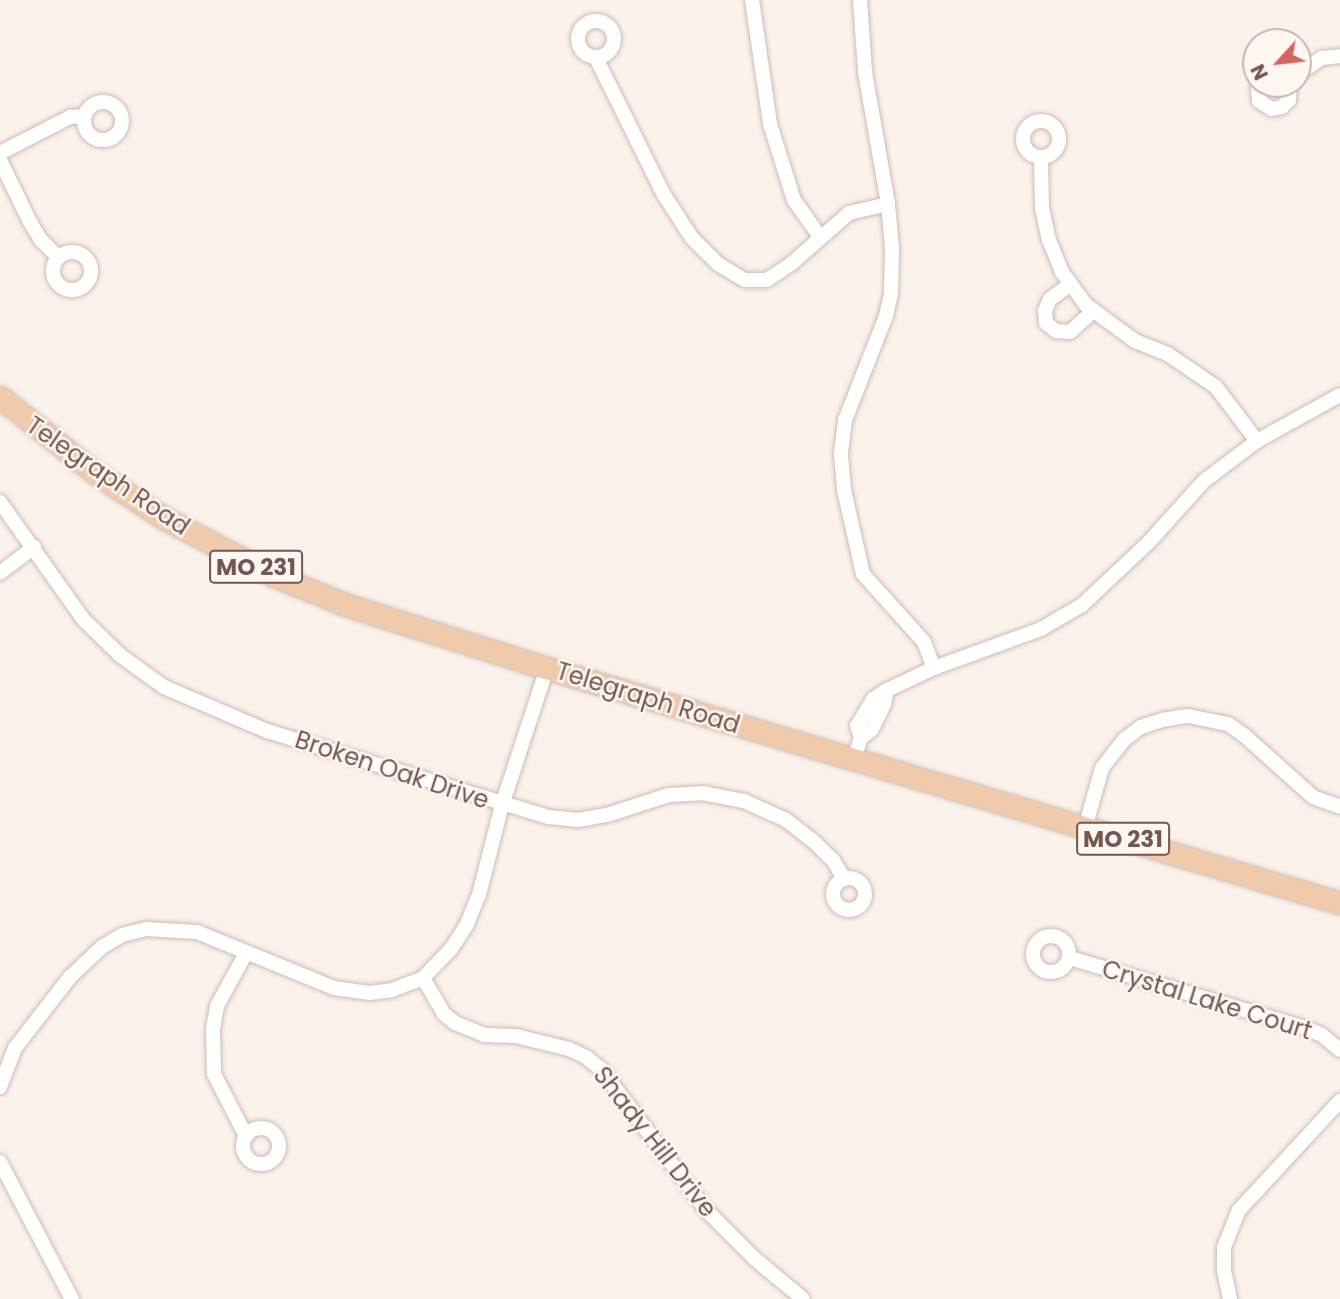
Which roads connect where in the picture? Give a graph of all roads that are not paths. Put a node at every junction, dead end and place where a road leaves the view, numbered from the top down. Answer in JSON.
{"nodes":[{"id":1,"x":752,"y":0,"type":"edge"},
{"id":2,"x":860,"y":0,"type":"edge"},
{"id":3,"x":1340,"y":56,"type":"edge"},
{"id":4,"x":596,"y":58,"type":"dead end"},
{"id":5,"x":1312,"y":65,"type":"edge"},
{"id":6,"x":1259,"y":98,"type":"edge"},
{"id":7,"x":1289,"y":98,"type":"edge"},
{"id":8,"x":84,"y":116,"type":"dead end"},
{"id":9,"x":0,"y":153,"type":"edge"},
{"id":10,"x":1041,"y":157,"type":"dead end"},
{"id":11,"x":0,"y":160,"type":"edge"},
{"id":12,"x":888,"y":204,"type":"junction"},
{"id":13,"x":820,"y":237,"type":"junction"},
{"id":14,"x":58,"y":257,"type":"dead end"},
{"id":15,"x":1071,"y":284,"type":"junction"},
{"id":16,"x":1093,"y":311,"type":"junction"},
{"id":17,"x":1340,"y":395,"type":"edge"},
{"id":18,"x":0,"y":397,"type":"edge"},
{"id":19,"x":1256,"y":441,"type":"junction"},
{"id":20,"x":0,"y":502,"type":"edge"},
{"id":21,"x":34,"y":547,"type":"junction"},
{"id":22,"x":0,"y":573,"type":"edge"},
{"id":23,"x":547,"y":668,"type":"junction"},
{"id":24,"x":934,"y":668,"type":"junction"},
{"id":25,"x":854,"y":759,"type":"junction"},
{"id":26,"x":502,"y":805,"type":"junction"},
{"id":27,"x":1340,"y":807,"type":"edge"},
{"id":28,"x":1085,"y":828,"type":"junction"},
{"id":29,"x":844,"y":879,"type":"dead end"},
{"id":30,"x":1340,"y":903,"type":"edge"},
{"id":31,"x":246,"y":953,"type":"junction"},
{"id":32,"x":1070,"y":958,"type":"dead end"},
{"id":33,"x":424,"y":978,"type":"junction"},
{"id":34,"x":1340,"y":1049,"type":"edge"},
{"id":35,"x":0,"y":1087,"type":"edge"},
{"id":36,"x":1340,"y":1101,"type":"edge"},
{"id":37,"x":246,"y":1136,"type":"dead end"},
{"id":38,"x":0,"y":1162,"type":"edge"},
{"id":39,"x":72,"y":1299,"type":"edge"},
{"id":40,"x":803,"y":1299,"type":"edge"},
{"id":41,"x":1230,"y":1299,"type":"edge"}],
"edges":[{"from":1,"to":13,"type":"street"},
{"from":2,"to":12,"type":"street"},
{"from":3,"to":5,"type":"street"},
{"from":4,"to":13,"type":"street"},
{"from":6,"to":7,"type":"street"},
{"from":8,"to":9,"type":"street"},
{"from":10,"to":15,"type":"street"},
{"from":11,"to":14,"type":"street"},
{"from":12,"to":13,"type":"street"},
{"from":12,"to":24,"type":"street"},
{"from":15,"to":16,"type":"street"},
{"from":15,"to":16,"type":"street"},
{"from":16,"to":19,"type":"street"},
{"from":17,"to":19,"type":"street"},
{"from":18,"to":23,"type":"main road","name":"Telegraph Road","number":"MO 231"},
{"from":19,"to":24,"type":"street"},
{"from":20,"to":21,"type":"street","name":"Broken Oak Drive"},
{"from":21,"to":22,"type":"street"},
{"from":21,"to":26,"type":"street","name":"Broken Oak Drive"},
{"from":23,"to":25,"type":"main road","name":"Telegraph Road","number":"MO 231"},
{"from":23,"to":26,"type":"street"},
{"from":24,"to":25,"type":"street"},
{"from":25,"to":28,"type":"main road","name":"Telegraph Road","number":"MO 231"},
{"from":26,"to":29,"type":"street","name":"Broken Oak Drive"},
{"from":26,"to":33,"type":"street"},
{"from":27,"to":28,"type":"street"},
{"from":28,"to":30,"type":"main road","name":"Telegraph Road","number":"MO 231"},
{"from":31,"to":33,"type":"street"},
{"from":31,"to":35,"type":"street"},
{"from":31,"to":37,"type":"street"},
{"from":32,"to":34,"type":"street","name":"Crystal Lake Court"},
{"from":33,"to":40,"type":"street","name":"Shady Hill Drive"},
{"from":36,"to":41,"type":"street"},
{"from":38,"to":39,"type":"street"}]}
